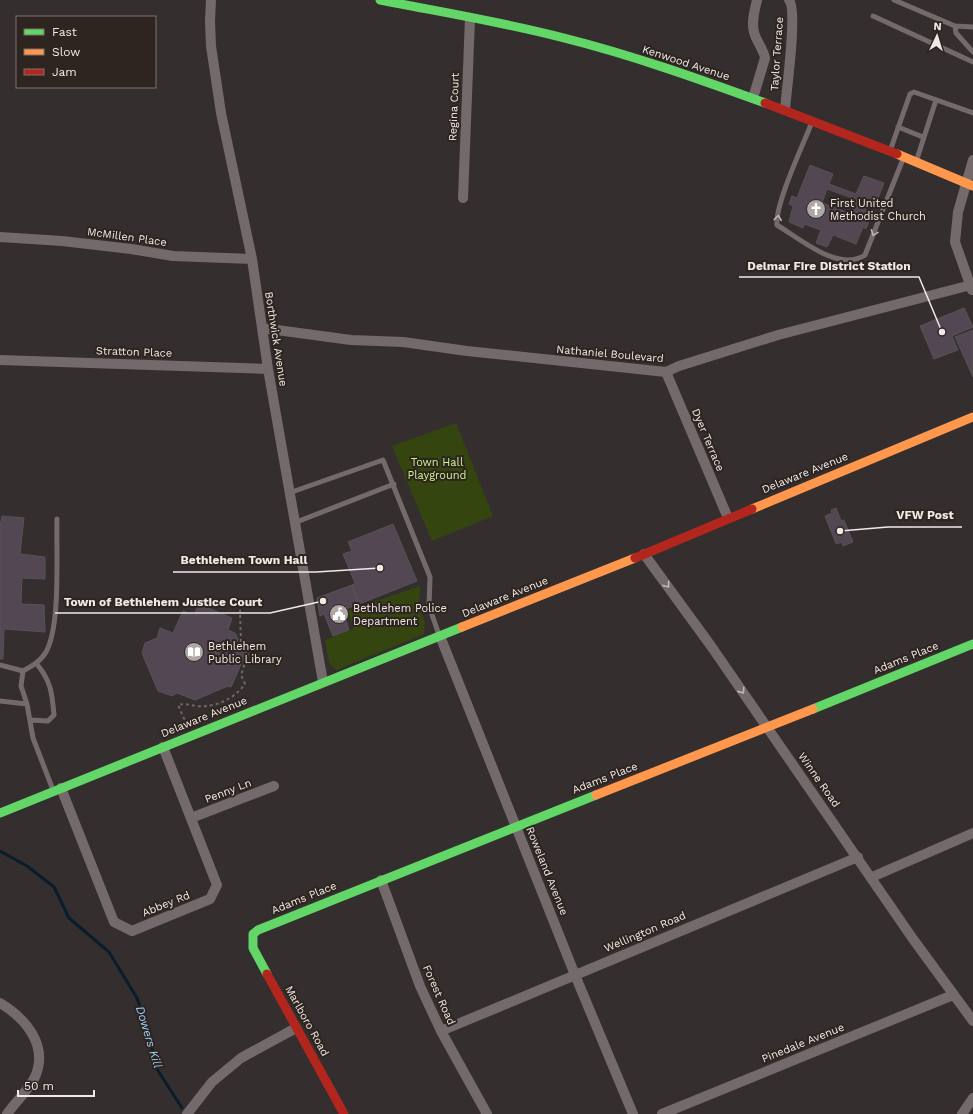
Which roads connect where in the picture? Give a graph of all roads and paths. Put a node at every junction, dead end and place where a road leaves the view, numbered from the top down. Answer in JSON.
{"nodes":[{"id":1,"x":211,"y":0,"type":"edge"},
{"id":2,"x":380,"y":0,"type":"edge"},
{"id":3,"x":758,"y":0,"type":"edge"},
{"id":4,"x":789,"y":0,"type":"edge"},
{"id":5,"x":894,"y":0,"type":"edge"},
{"id":6,"x":873,"y":16,"type":"dead end"},
{"id":7,"x":470,"y":18,"type":"junction"},
{"id":8,"x":955,"y":26,"type":"junction"},
{"id":9,"x":973,"y":27,"type":"edge"},
{"id":10,"x":973,"y":52,"type":"edge"},
{"id":11,"x":973,"y":62,"type":"edge"},
{"id":12,"x":752,"y":98,"type":"junction"},
{"id":13,"x":936,"y":100,"type":"junction"},
{"id":14,"x":784,"y":110,"type":"junction"},
{"id":15,"x":973,"y":113,"type":"edge"},
{"id":16,"x":812,"y":121,"type":"junction"},
{"id":17,"x":898,"y":127,"type":"junction"},
{"id":18,"x":923,"y":137,"type":"junction"},
{"id":19,"x":889,"y":152,"type":"junction"},
{"id":20,"x":904,"y":158,"type":"junction"},
{"id":21,"x":973,"y":160,"type":"edge"},
{"id":22,"x":916,"y":163,"type":"junction"},
{"id":23,"x":969,"y":184,"type":"edge"},
{"id":24,"x":463,"y":198,"type":"dead end"},
{"id":25,"x":0,"y":237,"type":"edge"},
{"id":26,"x":252,"y":259,"type":"junction"},
{"id":27,"x":972,"y":288,"type":"edge"},
{"id":28,"x":262,"y":328,"type":"junction"},
{"id":29,"x":0,"y":360,"type":"edge"},
{"id":30,"x":268,"y":369,"type":"junction"},
{"id":31,"x":666,"y":372,"type":"junction"},
{"id":32,"x":973,"y":417,"type":"edge"},
{"id":33,"x":394,"y":484,"type":"junction"},
{"id":34,"x":289,"y":493,"type":"junction"},
{"id":35,"x":728,"y":518,"type":"junction"},
{"id":36,"x":56,"y":520,"type":"dead end"},
{"id":37,"x":294,"y":523,"type":"junction"},
{"id":38,"x":644,"y":554,"type":"junction"},
{"id":39,"x":240,"y":610,"type":"dead end"},
{"id":40,"x":440,"y":636,"type":"junction"},
{"id":41,"x":973,"y":644,"type":"edge"},
{"id":42,"x":36,"y":663,"type":"junction"},
{"id":43,"x":0,"y":665,"type":"edge"},
{"id":44,"x":23,"y":671,"type":"junction"},
{"id":45,"x":323,"y":682,"type":"junction"},
{"id":46,"x":0,"y":701,"type":"edge"},
{"id":47,"x":27,"y":704,"type":"junction"},
{"id":48,"x":31,"y":720,"type":"junction"},
{"id":49,"x":188,"y":726,"type":"dead end"},
{"id":50,"x":768,"y":728,"type":"junction"},
{"id":51,"x":163,"y":747,"type":"junction"},
{"id":52,"x":274,"y":786,"type":"dead end"},
{"id":53,"x":57,"y":790,"type":"junction"},
{"id":54,"x":0,"y":813,"type":"edge"},
{"id":55,"x":191,"y":818,"type":"junction"},
{"id":56,"x":516,"y":825,"type":"junction"},
{"id":57,"x":973,"y":833,"type":"edge"},
{"id":58,"x":858,"y":857,"type":"junction"},
{"id":59,"x":872,"y":877,"type":"junction"},
{"id":60,"x":381,"y":880,"type":"junction"},
{"id":61,"x":252,"y":940,"type":"joint"},
{"id":62,"x":575,"y":975,"type":"junction"},
{"id":63,"x":953,"y":994,"type":"junction"},
{"id":64,"x":0,"y":1003,"type":"edge"},
{"id":65,"x":973,"y":1021,"type":"edge"},
{"id":66,"x":296,"y":1028,"type":"junction"},
{"id":67,"x":441,"y":1031,"type":"junction"},
{"id":68,"x":973,"y":1098,"type":"edge"},
{"id":69,"x":7,"y":1114,"type":"edge"},
{"id":70,"x":187,"y":1114,"type":"edge"},
{"id":71,"x":344,"y":1114,"type":"edge"},
{"id":72,"x":487,"y":1114,"type":"edge"},
{"id":73,"x":633,"y":1114,"type":"edge"},
{"id":74,"x":662,"y":1114,"type":"edge"},
{"id":75,"x":962,"y":1114,"type":"edge"}],
"edges":[{"from":1,"to":26,"type":"street","name":"Borthwick Avenue"},
{"from":2,"to":7,"type":"main road","name":"Kenwood Avenue"},
{"from":3,"to":12,"type":"street","name":"Taylor Terrace"},
{"from":4,"to":14,"type":"street","name":"Taylor Terrace"},
{"from":5,"to":8,"type":"lane"},
{"from":6,"to":11,"type":"lane"},
{"from":7,"to":12,"type":"main road","name":"Kenwood Avenue"},
{"from":7,"to":24,"type":"street","name":"Regina Court"},
{"from":8,"to":9,"type":"lane"},
{"from":8,"to":10,"type":"lane"},
{"from":12,"to":14,"type":"main road","name":"Kenwood Avenue"},
{"from":13,"to":15,"type":"lane"},
{"from":13,"to":17,"type":"lane"},
{"from":13,"to":18,"type":"lane"},
{"from":14,"to":16,"type":"main road","name":"Kenwood Avenue"},
{"from":16,"to":19,"type":"main road","name":"Kenwood Avenue"},
{"from":20,"to":16,"type":"lane","one_way":true},
{"from":17,"to":18,"type":"lane"},
{"from":17,"to":19,"type":"lane"},
{"from":18,"to":22,"type":"lane"},
{"from":19,"to":20,"type":"main road","name":"Kenwood Avenue"},
{"from":20,"to":22,"type":"main road","name":"Kenwood Avenue"},
{"from":21,"to":23,"type":"street"},
{"from":22,"to":23,"type":"main road","name":"Kenwood Avenue"},
{"from":23,"to":27,"type":"street"},
{"from":25,"to":26,"type":"street","name":"McMillen Place"},
{"from":26,"to":28,"type":"street","name":"Borthwick Avenue"},
{"from":27,"to":31,"type":"street","name":"Nathaniel Boulevard"},
{"from":28,"to":30,"type":"street","name":"Borthwick Avenue"},
{"from":28,"to":31,"type":"street","name":"Nathaniel Boulevard"},
{"from":29,"to":30,"type":"street","name":"Stratton Place"},
{"from":30,"to":34,"type":"street","name":"Borthwick Avenue"},
{"from":31,"to":35,"type":"street","name":"Dyer Terrace"},
{"from":32,"to":35,"type":"main road","name":"Delaware Avenue"},
{"from":33,"to":34,"type":"lane"},
{"from":33,"to":37,"type":"lane"},
{"from":33,"to":40,"type":"lane"},
{"from":34,"to":37,"type":"street","name":"Borthwick Avenue"},
{"from":35,"to":38,"type":"main road","name":"Delaware Avenue"},
{"from":36,"to":42,"type":"lane"},
{"from":37,"to":45,"type":"street","name":"Borthwick Avenue"},
{"from":38,"to":40,"type":"main road","name":"Delaware Avenue"},
{"from":38,"to":50,"type":"street","name":"Winne Road","one_way":true},
{"from":39,"to":49,"type":"path"},
{"from":40,"to":45,"type":"main road","name":"Delaware Avenue"},
{"from":40,"to":56,"type":"street","name":"Roweland Avenue"},
{"from":41,"to":50,"type":"main road","name":"Adams Place"},
{"from":42,"to":44,"type":"lane"},
{"from":42,"to":48,"type":"lane"},
{"from":43,"to":44,"type":"lane"},
{"from":44,"to":47,"type":"lane"},
{"from":45,"to":51,"type":"main road","name":"Delaware Avenue"},
{"from":46,"to":47,"type":"lane"},
{"from":47,"to":48,"type":"lane"},
{"from":48,"to":53,"type":"lane"},
{"from":50,"to":56,"type":"main road","name":"Adams Place"},
{"from":50,"to":58,"type":"street","name":"Winne Road"},
{"from":51,"to":53,"type":"main road","name":"Delaware Avenue"},
{"from":51,"to":55,"type":"street","name":"Abbey Rd"},
{"from":52,"to":55,"type":"street","name":"Penny Ln"},
{"from":53,"to":54,"type":"main road","name":"Delaware Avenue"},
{"from":53,"to":55,"type":"street","name":"Abbey Rd"},
{"from":56,"to":60,"type":"main road","name":"Adams Place"},
{"from":56,"to":62,"type":"street","name":"Roweland Avenue"},
{"from":57,"to":59,"type":"street"},
{"from":58,"to":59,"type":"street","name":"Winne Road"},
{"from":58,"to":62,"type":"street","name":"Wellington Road"},
{"from":59,"to":63,"type":"street","name":"Winne Road"},
{"from":60,"to":61,"type":"main road","name":"Adams Place"},
{"from":60,"to":67,"type":"street","name":"Forest Road"},
{"from":61,"to":66,"type":"main road","name":"Marlboro Road"},
{"from":62,"to":67,"type":"street","name":"Wellington Road"},
{"from":62,"to":73,"type":"street","name":"Roweland Avenue"},
{"from":63,"to":65,"type":"street","name":"Winne Road"},
{"from":63,"to":74,"type":"street","name":"Pinedale Avenue"},
{"from":64,"to":69,"type":"street"},
{"from":66,"to":70,"type":"street"},
{"from":66,"to":71,"type":"main road","name":"Marlboro Road"},
{"from":67,"to":72,"type":"street","name":"Forest Road"},
{"from":68,"to":75,"type":"street"}]}
